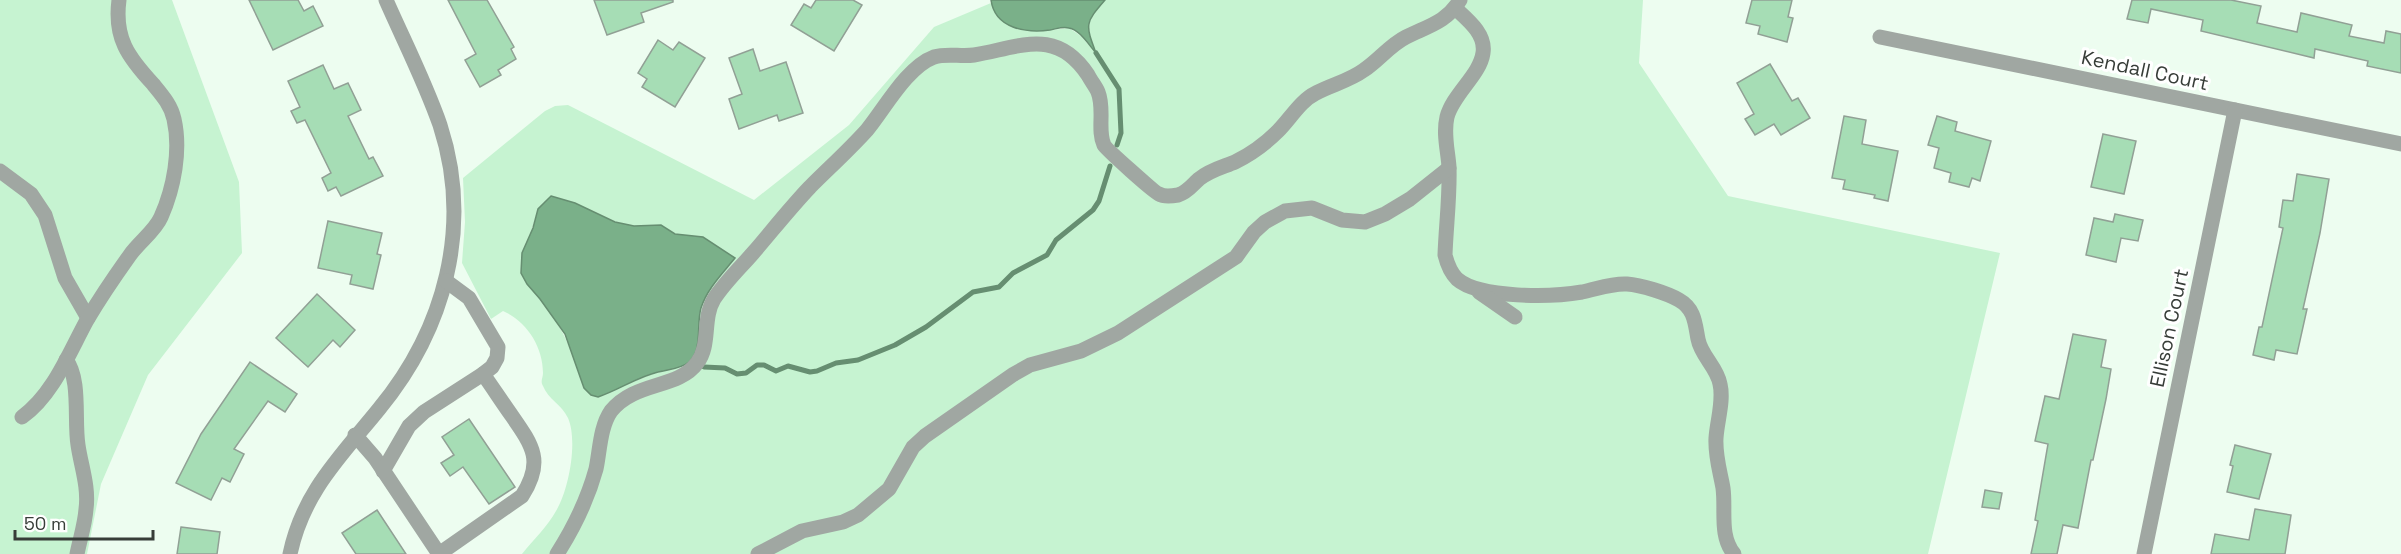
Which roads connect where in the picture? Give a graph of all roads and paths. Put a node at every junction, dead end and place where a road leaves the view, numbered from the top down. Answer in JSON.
{"nodes":[{"id":1,"x":119,"y":0,"type":"edge"},
{"id":2,"x":386,"y":0,"type":"edge"},
{"id":3,"x":1458,"y":4,"type":"edge"},
{"id":4,"x":1880,"y":37,"type":"dead end"},
{"id":5,"x":2235,"y":110,"type":"junction"},
{"id":6,"x":2401,"y":144,"type":"edge"},
{"id":7,"x":1449,"y":168,"type":"junction"},
{"id":8,"x":0,"y":171,"type":"edge"},
{"id":9,"x":446,"y":281,"type":"junction"},
{"id":10,"x":1469,"y":286,"type":"junction"},
{"id":11,"x":1515,"y":317,"type":"dead end"},
{"id":12,"x":88,"y":318,"type":"junction"},
{"id":13,"x":66,"y":360,"type":"junction"},
{"id":14,"x":483,"y":374,"type":"junction"},
{"id":15,"x":22,"y":417,"type":"dead end"},
{"id":16,"x":355,"y":435,"type":"junction"},
{"id":17,"x":383,"y":471,"type":"junction"},
{"id":18,"x":77,"y":554,"type":"edge"},
{"id":19,"x":290,"y":554,"type":"edge"},
{"id":20,"x":439,"y":554,"type":"edge"},
{"id":21,"x":557,"y":554,"type":"edge"},
{"id":22,"x":758,"y":554,"type":"edge"},
{"id":23,"x":1734,"y":554,"type":"edge"},
{"id":24,"x":2144,"y":554,"type":"edge"}],
"edges":[{"from":1,"to":12,"type":"street"},
{"from":2,"to":9,"type":"street"},
{"from":3,"to":7,"type":"street"},
{"from":3,"to":21,"type":"street"},
{"from":4,"to":5,"type":"street","name":"Kendall Court"},
{"from":5,"to":6,"type":"street","name":"Kendall Court"},
{"from":5,"to":24,"type":"street","name":"Ellison Court"},
{"from":7,"to":10,"type":"street"},
{"from":7,"to":22,"type":"street"},
{"from":8,"to":12,"type":"street"},
{"from":9,"to":14,"type":"street"},
{"from":9,"to":16,"type":"street"},
{"from":10,"to":11,"type":"street"},
{"from":10,"to":23,"type":"street"},
{"from":12,"to":13,"type":"street"},
{"from":13,"to":15,"type":"street"},
{"from":13,"to":18,"type":"street"},
{"from":14,"to":17,"type":"street"},
{"from":14,"to":20,"type":"street"},
{"from":16,"to":17,"type":"street"},
{"from":16,"to":19,"type":"street"},
{"from":17,"to":20,"type":"street"}]}
